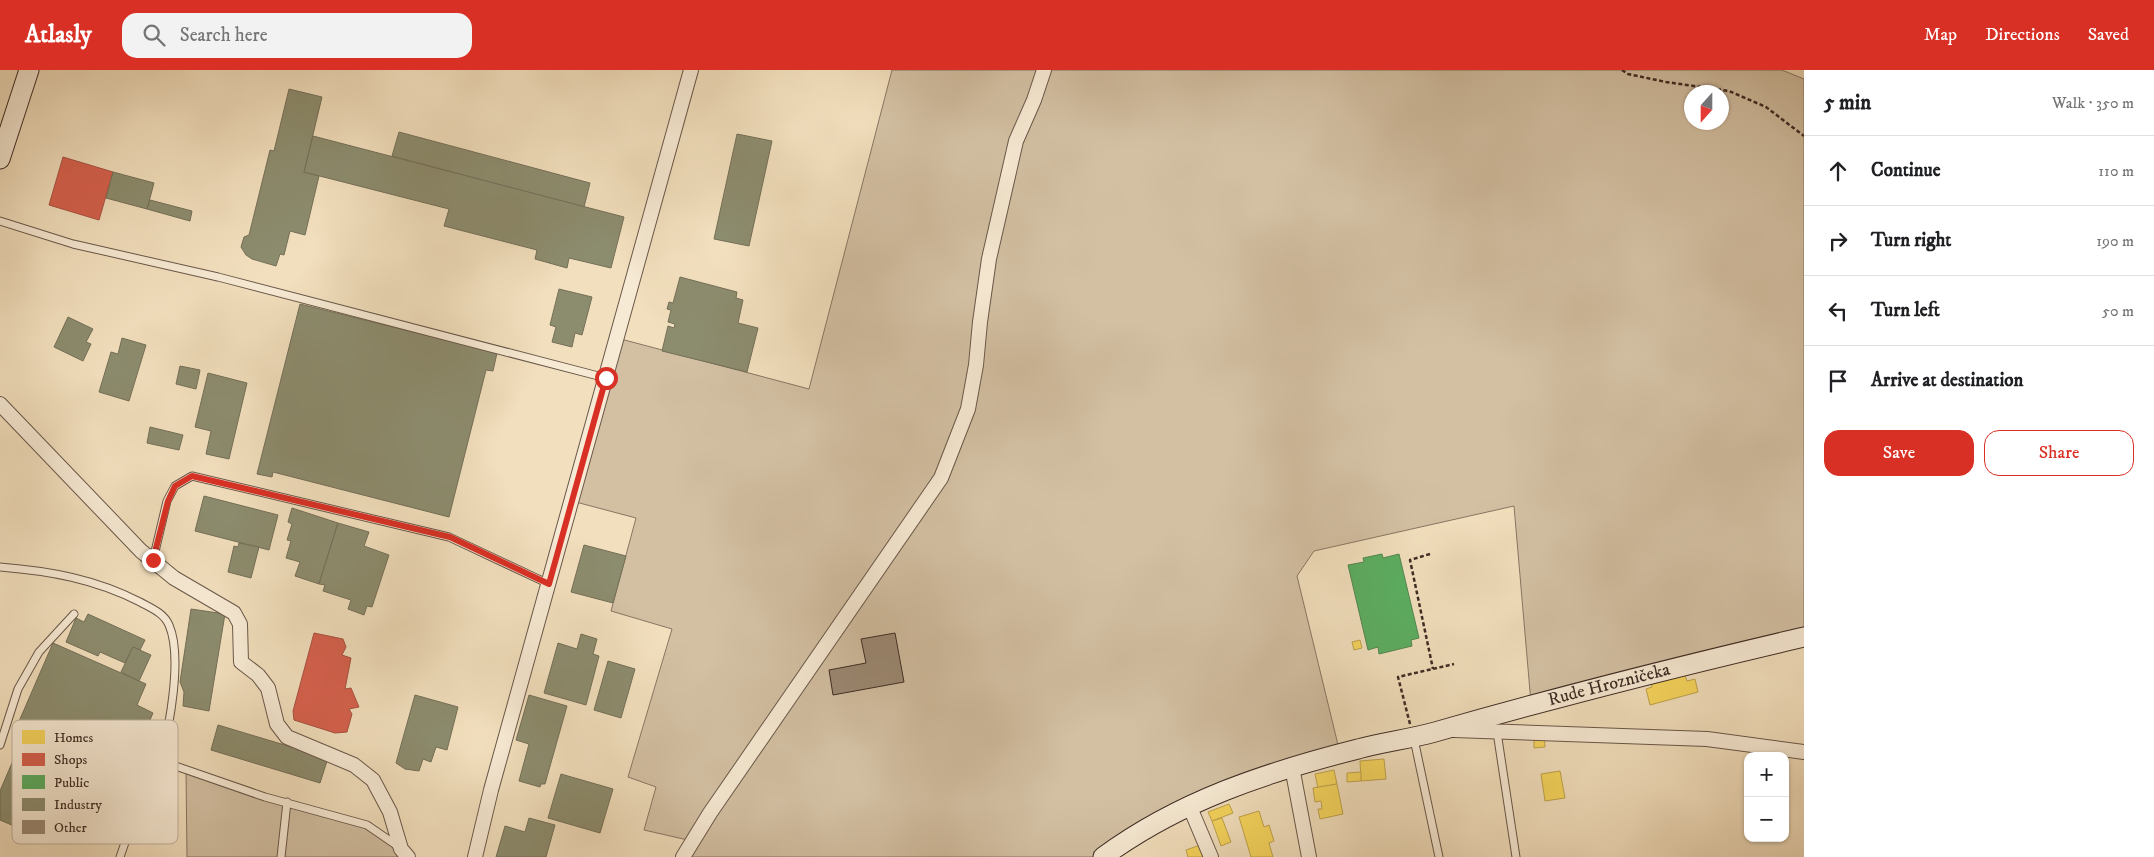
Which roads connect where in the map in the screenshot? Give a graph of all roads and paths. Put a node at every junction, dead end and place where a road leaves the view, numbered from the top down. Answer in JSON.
{"nodes":[{"id":1,"x":29,"y":70,"type":"edge"},
{"id":2,"x":691,"y":70,"type":"edge"},
{"id":3,"x":1044,"y":70,"type":"edge"},
{"id":4,"x":1622,"y":70,"type":"edge"},
{"id":5,"x":1804,"y":136,"type":"edge"},
{"id":6,"x":0,"y":159,"type":"edge"},
{"id":7,"x":0,"y":221,"type":"edge"},
{"id":8,"x":606,"y":378,"type":"junction"},
{"id":9,"x":0,"y":404,"type":"edge"},
{"id":10,"x":1430,"y":554,"type":"dead end"},
{"id":11,"x":153,"y":560,"type":"junction"},
{"id":12,"x":0,"y":567,"type":"edge"},
{"id":13,"x":549,"y":584,"type":"junction"},
{"id":14,"x":74,"y":614,"type":"dead end"},
{"id":15,"x":1804,"y":637,"type":"edge"},
{"id":16,"x":1454,"y":664,"type":"dead end"},
{"id":17,"x":1433,"y":669,"type":"junction"},
{"id":18,"x":168,"y":720,"type":"edge"},
{"id":19,"x":1440,"y":730,"type":"junction"},
{"id":20,"x":1496,"y":732,"type":"junction"},
{"id":21,"x":1413,"y":736,"type":"junction"},
{"id":22,"x":0,"y":744,"type":"edge"},
{"id":23,"x":1804,"y":752,"type":"edge"},
{"id":24,"x":178,"y":767,"type":"edge"},
{"id":25,"x":1292,"y":767,"type":"junction"},
{"id":26,"x":286,"y":802,"type":"junction"},
{"id":27,"x":1189,"y":805,"type":"junction"},
{"id":28,"x":125,"y":844,"type":"edge"},
{"id":29,"x":405,"y":853,"type":"edge"},
{"id":30,"x":1105,"y":856,"type":"edge"},
{"id":31,"x":120,"y":857,"type":"edge"},
{"id":32,"x":281,"y":857,"type":"edge"},
{"id":33,"x":475,"y":857,"type":"edge"},
{"id":34,"x":683,"y":857,"type":"edge"},
{"id":35,"x":1211,"y":857,"type":"edge"},
{"id":36,"x":1310,"y":857,"type":"edge"},
{"id":37,"x":1439,"y":857,"type":"edge"},
{"id":38,"x":1516,"y":857,"type":"edge"}],
"edges":[{"from":1,"to":6,"type":"street"},
{"from":2,"to":8,"type":"street"},
{"from":3,"to":34,"type":"street"},
{"from":4,"to":5,"type":"path"},
{"from":7,"to":8,"type":"lane"},
{"from":8,"to":13,"type":"street"},
{"from":9,"to":11,"type":"street"},
{"from":10,"to":17,"type":"path"},
{"from":11,"to":13,"type":"lane"},
{"from":11,"to":29,"type":"street"},
{"from":12,"to":18,"type":"lane"},
{"from":13,"to":33,"type":"street"},
{"from":14,"to":22,"type":"lane"},
{"from":15,"to":19,"type":"street","name":"Rude Hrozničeka"},
{"from":16,"to":17,"type":"path"},
{"from":17,"to":21,"type":"path"},
{"from":19,"to":20,"type":"street"},
{"from":19,"to":21,"type":"street","name":"Rude Hrozničeka"},
{"from":20,"to":23,"type":"street"},
{"from":20,"to":38,"type":"lane"},
{"from":21,"to":25,"type":"street","name":"Rude Hrozničeka"},
{"from":21,"to":37,"type":"lane"},
{"from":24,"to":26,"type":"lane"},
{"from":25,"to":27,"type":"street","name":"Rude Hrozničeka"},
{"from":25,"to":36,"type":"street"},
{"from":26,"to":29,"type":"lane"},
{"from":26,"to":32,"type":"lane"},
{"from":27,"to":30,"type":"street","name":"Rude Hrozničeka"},
{"from":27,"to":35,"type":"street"},
{"from":28,"to":31,"type":"lane"}]}
